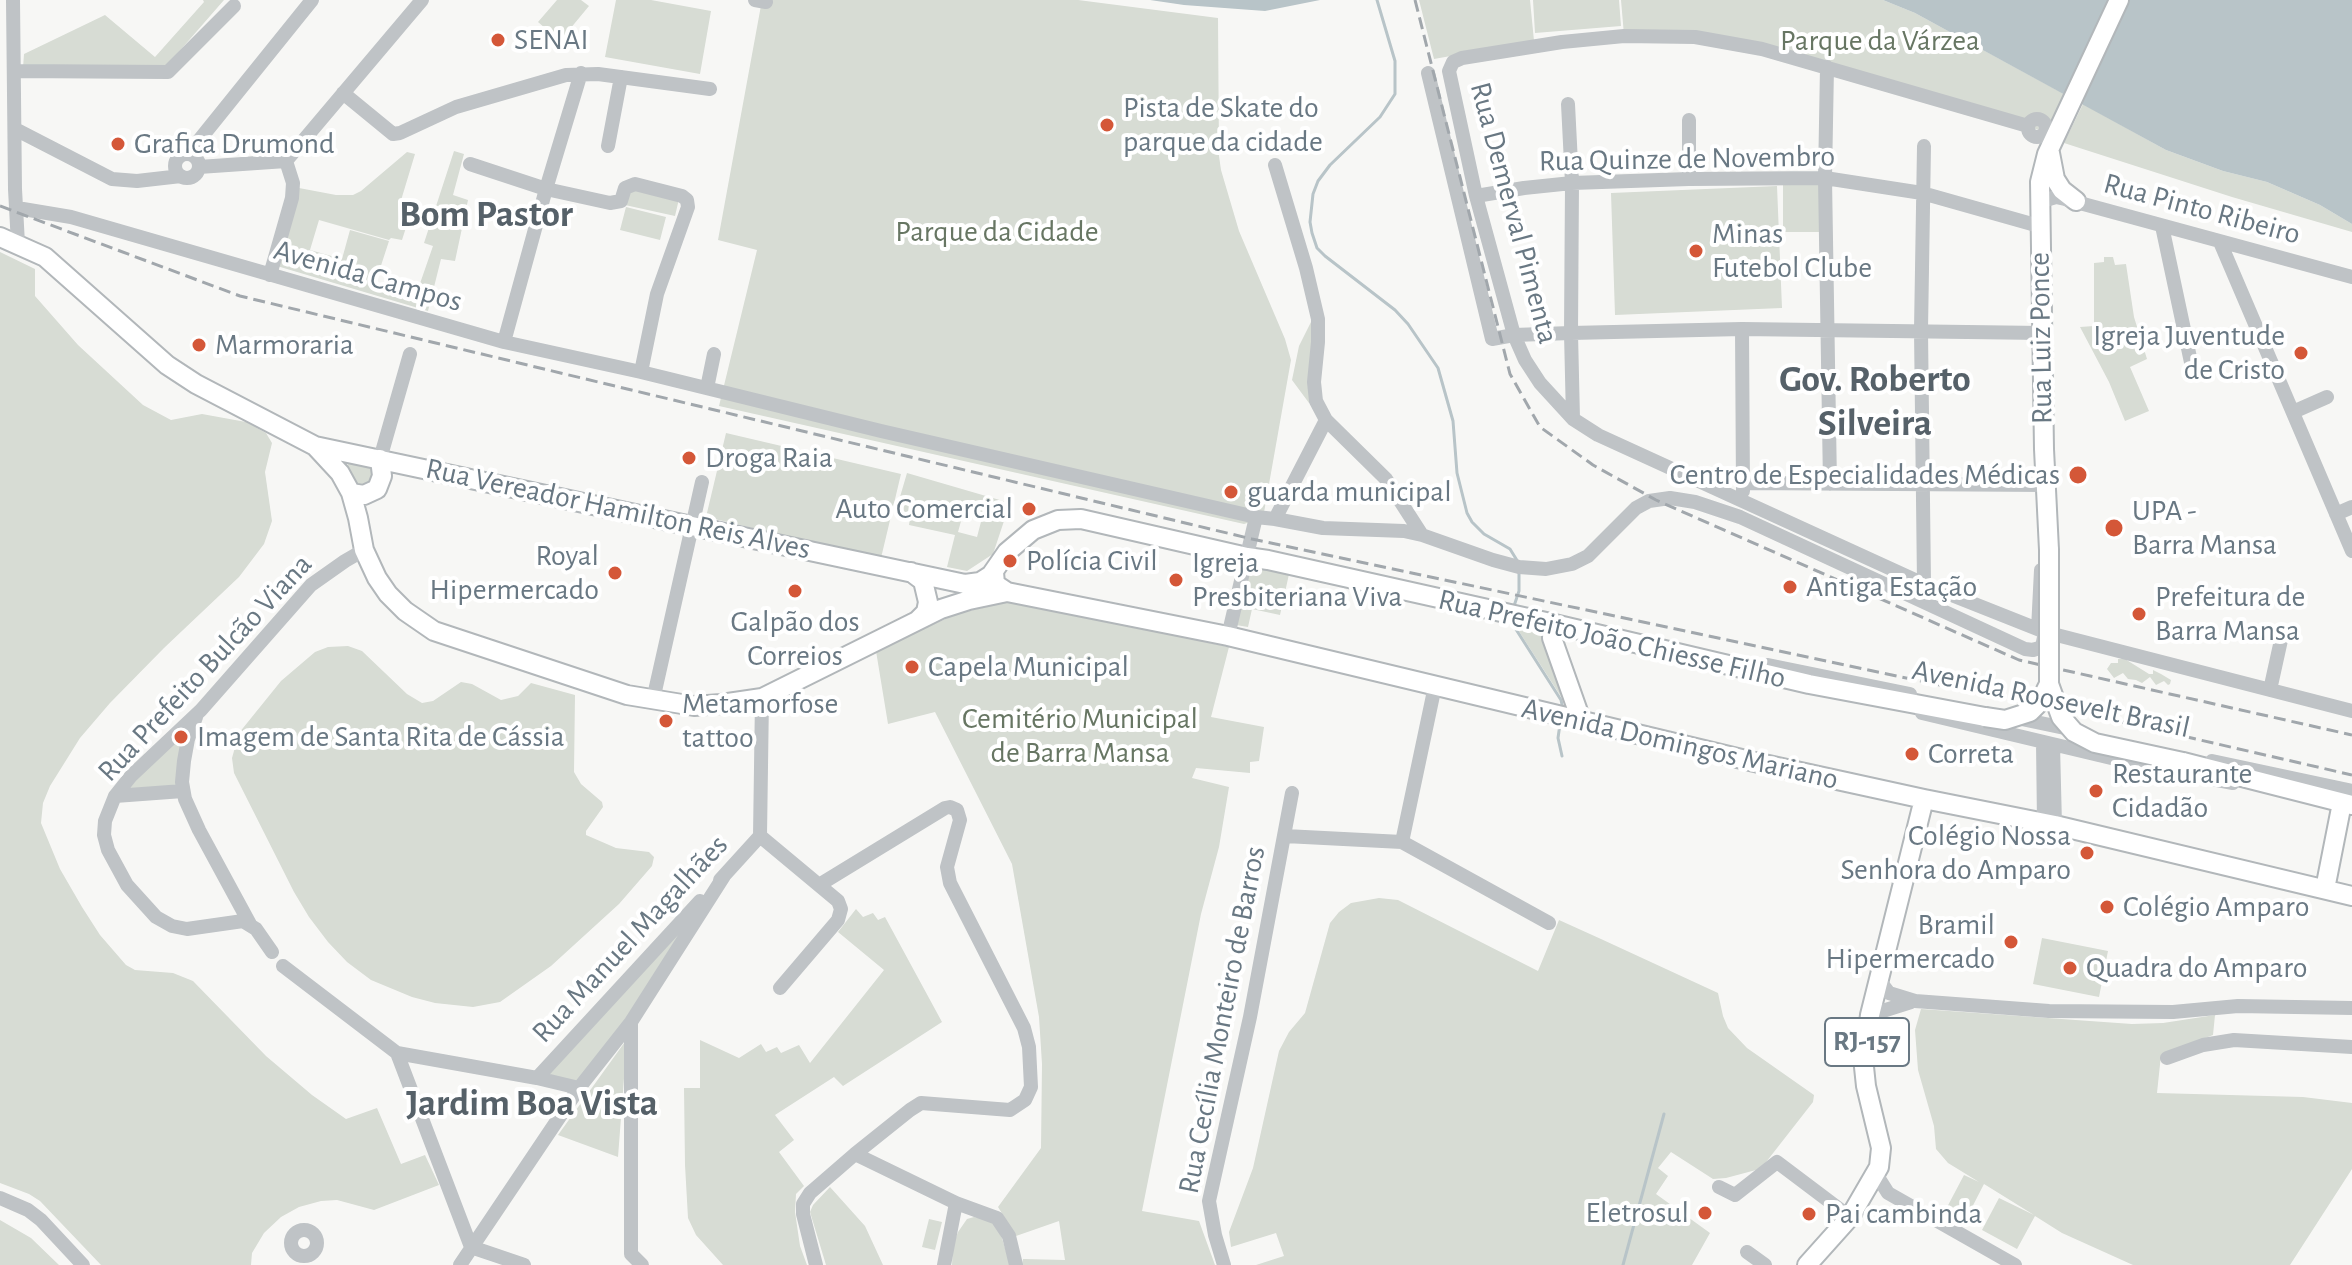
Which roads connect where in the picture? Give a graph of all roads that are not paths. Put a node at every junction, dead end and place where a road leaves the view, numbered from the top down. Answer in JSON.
{"nodes":[{"id":1,"x":13,"y":0,"type":"edge"},
{"id":2,"x":312,"y":0,"type":"edge"},
{"id":3,"x":422,"y":0,"type":"edge"},
{"id":4,"x":2119,"y":0,"type":"edge"},
{"id":5,"x":234,"y":6,"type":"dead end"},
{"id":6,"x":1827,"y":67,"type":"junction"},
{"id":7,"x":14,"y":71,"type":"junction"},
{"id":8,"x":581,"y":73,"type":"junction"},
{"id":9,"x":1428,"y":73,"type":"dead end"},
{"id":10,"x":621,"y":77,"type":"junction"},
{"id":11,"x":710,"y":89,"type":"dead end"},
{"id":12,"x":343,"y":93,"type":"junction"},
{"id":13,"x":1568,"y":104,"type":"dead end"},
{"id":14,"x":1689,"y":120,"type":"dead end"},
{"id":15,"x":2028,"y":126,"type":"dead end"},
{"id":16,"x":15,"y":129,"type":"junction"},
{"id":17,"x":2052,"y":144,"type":"junction"},
{"id":18,"x":608,"y":146,"type":"dead end"},
{"id":19,"x":1924,"y":146,"type":"dead end"},
{"id":20,"x":188,"y":154,"type":"junction"},
{"id":21,"x":286,"y":161,"type":"junction"},
{"id":22,"x":470,"y":164,"type":"dead end"},
{"id":23,"x":1275,"y":165,"type":"dead end"},
{"id":24,"x":199,"y":167,"type":"junction"},
{"id":25,"x":178,"y":172,"type":"junction"},
{"id":26,"x":1825,"y":178,"type":"junction"},
{"id":27,"x":1689,"y":179,"type":"junction"},
{"id":28,"x":1572,"y":183,"type":"junction"},
{"id":29,"x":7,"y":188,"type":"edge"},
{"id":30,"x":546,"y":189,"type":"junction"},
{"id":31,"x":1922,"y":193,"type":"junction"},
{"id":32,"x":1476,"y":196,"type":"junction"},
{"id":33,"x":2039,"y":196,"type":"junction"},
{"id":34,"x":2076,"y":201,"type":"junction"},
{"id":35,"x":17,"y":208,"type":"junction"},
{"id":36,"x":2039,"y":226,"type":"junction"},
{"id":37,"x":2162,"y":226,"type":"junction"},
{"id":38,"x":0,"y":237,"type":"edge"},
{"id":39,"x":2220,"y":242,"type":"junction"},
{"id":40,"x":18,"y":244,"type":"junction"},
{"id":41,"x":270,"y":275,"type":"junction"},
{"id":42,"x":2352,"y":277,"type":"edge"},
{"id":43,"x":1742,"y":329,"type":"junction"},
{"id":44,"x":1829,"y":329,"type":"junction"},
{"id":45,"x":1921,"y":330,"type":"junction"},
{"id":46,"x":1571,"y":333,"type":"junction"},
{"id":47,"x":2042,"y":333,"type":"junction"},
{"id":48,"x":1514,"y":335,"type":"junction"},
{"id":49,"x":504,"y":342,"type":"junction"},
{"id":50,"x":410,"y":354,"type":"dead end"},
{"id":51,"x":714,"y":354,"type":"dead end"},
{"id":52,"x":2192,"y":367,"type":"dead end"},
{"id":53,"x":641,"y":372,"type":"junction"},
{"id":54,"x":707,"y":388,"type":"junction"},
{"id":55,"x":2327,"y":397,"type":"dead end"},
{"id":56,"x":2293,"y":412,"type":"junction"},
{"id":57,"x":1573,"y":419,"type":"junction"},
{"id":58,"x":1326,"y":420,"type":"junction"},
{"id":59,"x":315,"y":446,"type":"junction"},
{"id":60,"x":355,"y":453,"type":"junction"},
{"id":61,"x":380,"y":459,"type":"junction"},
{"id":62,"x":340,"y":473,"type":"junction"},
{"id":63,"x":702,"y":482,"type":"dead end"},
{"id":64,"x":1744,"y":483,"type":"junction"},
{"id":65,"x":1830,"y":484,"type":"junction"},
{"id":66,"x":2046,"y":485,"type":"junction"},
{"id":67,"x":1923,"y":486,"type":"junction"},
{"id":68,"x":351,"y":493,"type":"junction"},
{"id":69,"x":1743,"y":500,"type":"junction"},
{"id":70,"x":2352,"y":507,"type":"edge"},
{"id":71,"x":2336,"y":514,"type":"junction"},
{"id":72,"x":1256,"y":517,"type":"junction"},
{"id":73,"x":1275,"y":519,"type":"junction"},
{"id":74,"x":694,"y":525,"type":"junction"},
{"id":75,"x":1422,"y":535,"type":"junction"},
{"id":76,"x":1249,"y":548,"type":"junction"},
{"id":77,"x":364,"y":550,"type":"junction"},
{"id":78,"x":2352,"y":551,"type":"edge"},
{"id":79,"x":994,"y":572,"type":"junction"},
{"id":80,"x":916,"y":573,"type":"junction"},
{"id":81,"x":1924,"y":584,"type":"junction"},
{"id":82,"x":1007,"y":592,"type":"junction"},
{"id":83,"x":916,"y":622,"type":"junction"},
{"id":84,"x":1553,"y":624,"type":"junction"},
{"id":85,"x":2041,"y":630,"type":"junction"},
{"id":86,"x":2283,"y":631,"type":"dead end"},
{"id":87,"x":1228,"y":636,"type":"junction"},
{"id":88,"x":1738,"y":668,"type":"junction"},
{"id":89,"x":1809,"y":684,"type":"junction"},
{"id":90,"x":2049,"y":684,"type":"junction"},
{"id":91,"x":1435,"y":686,"type":"junction"},
{"id":92,"x":2270,"y":690,"type":"junction"},
{"id":93,"x":762,"y":698,"type":"junction"},
{"id":94,"x":653,"y":700,"type":"junction"},
{"id":95,"x":201,"y":710,"type":"junction"},
{"id":96,"x":2352,"y":711,"type":"edge"},
{"id":97,"x":1576,"y":719,"type":"junction"},
{"id":98,"x":2048,"y":744,"type":"junction"},
{"id":99,"x":183,"y":791,"type":"junction"},
{"id":100,"x":1292,"y":793,"type":"dead end"},
{"id":101,"x":115,"y":796,"type":"junction"},
{"id":102,"x":1924,"y":799,"type":"junction"},
{"id":103,"x":2339,"y":799,"type":"edge"},
{"id":104,"x":2050,"y":824,"type":"junction"},
{"id":105,"x":760,"y":836,"type":"junction"},
{"id":106,"x":1285,"y":836,"type":"junction"},
{"id":107,"x":1402,"y":842,"type":"junction"},
{"id":108,"x":724,"y":876,"type":"junction"},
{"id":109,"x":819,"y":885,"type":"junction"},
{"id":110,"x":2321,"y":888,"type":"junction"},
{"id":111,"x":2352,"y":896,"type":"edge"},
{"id":112,"x":248,"y":923,"type":"junction"},
{"id":113,"x":1549,"y":923,"type":"dead end"},
{"id":114,"x":272,"y":952,"type":"dead end"},
{"id":115,"x":283,"y":966,"type":"dead end"},
{"id":116,"x":1879,"y":980,"type":"junction"},
{"id":117,"x":780,"y":988,"type":"dead end"},
{"id":118,"x":1915,"y":1001,"type":"junction"},
{"id":119,"x":2352,"y":1008,"type":"edge"},
{"id":120,"x":1870,"y":1015,"type":"junction"},
{"id":121,"x":631,"y":1022,"type":"junction"},
{"id":122,"x":2352,"y":1047,"type":"edge"},
{"id":123,"x":397,"y":1053,"type":"junction"},
{"id":124,"x":2167,"y":1058,"type":"dead end"},
{"id":125,"x":537,"y":1078,"type":"junction"},
{"id":126,"x":579,"y":1088,"type":"junction"},
{"id":127,"x":855,"y":1154,"type":"junction"},
{"id":128,"x":1876,"y":1174,"type":"junction"},
{"id":129,"x":1719,"y":1187,"type":"dead end"},
{"id":130,"x":1866,"y":1192,"type":"junction"},
{"id":131,"x":1888,"y":1193,"type":"junction"},
{"id":132,"x":0,"y":1198,"type":"edge"},
{"id":133,"x":956,"y":1203,"type":"junction"},
{"id":134,"x":1850,"y":1217,"type":"junction"},
{"id":135,"x":471,"y":1247,"type":"junction"},
{"id":136,"x":1747,"y":1252,"type":"dead end"},
{"id":137,"x":634,"y":1261,"type":"edge"},
{"id":138,"x":1223,"y":1262,"type":"edge"},
{"id":139,"x":83,"y":1265,"type":"edge"},
{"id":140,"x":460,"y":1265,"type":"edge"},
{"id":141,"x":524,"y":1265,"type":"edge"},
{"id":142,"x":816,"y":1265,"type":"edge"},
{"id":143,"x":944,"y":1265,"type":"edge"},
{"id":144,"x":1016,"y":1265,"type":"edge"},
{"id":145,"x":1765,"y":1265,"type":"edge"},
{"id":146,"x":1807,"y":1265,"type":"edge"},
{"id":147,"x":2015,"y":1265,"type":"edge"}],
"edges":[{"from":1,"to":7,"type":"street"},
{"from":2,"to":20,"type":"street"},
{"from":3,"to":12,"type":"street"},
{"from":4,"to":17,"type":"main road","name":"Rua Luiz Ponce"},
{"from":5,"to":7,"type":"street"},
{"from":6,"to":15,"type":"street"},
{"from":6,"to":26,"type":"street"},
{"from":6,"to":32,"type":"street","name":"Rua Demerval Pimenta"},
{"from":7,"to":16,"type":"street"},
{"from":8,"to":10,"type":"street"},
{"from":8,"to":12,"type":"street"},
{"from":8,"to":30,"type":"street"},
{"from":9,"to":48,"type":"street"},
{"from":10,"to":11,"type":"street"},
{"from":10,"to":18,"type":"street"},
{"from":12,"to":21,"type":"street"},
{"from":13,"to":28,"type":"street"},
{"from":14,"to":27,"type":"street"},
{"from":16,"to":25,"type":"street"},
{"from":16,"to":29,"type":"street"},
{"from":17,"to":33,"type":"main road","name":"Rua Luiz Ponce"},
{"from":17,"to":34,"type":"main road"},
{"from":19,"to":31,"type":"street"},
{"from":20,"to":24,"type":"street"},
{"from":20,"to":25,"type":"street"},
{"from":21,"to":24,"type":"street"},
{"from":21,"to":41,"type":"street"},
{"from":22,"to":30,"type":"street"},
{"from":23,"to":58,"type":"street"},
{"from":24,"to":25,"type":"street"},
{"from":26,"to":27,"type":"street","name":"Rua Quinze de Novembro"},
{"from":26,"to":31,"type":"street","name":"Rua Quinze de Novembro"},
{"from":26,"to":44,"type":"street"},
{"from":27,"to":28,"type":"street","name":"Rua Quinze de Novembro"},
{"from":28,"to":32,"type":"street","name":"Rua Quinze de Novembro"},
{"from":28,"to":46,"type":"street"},
{"from":29,"to":35,"type":"street"},
{"from":30,"to":49,"type":"street"},
{"from":30,"to":53,"type":"street"},
{"from":31,"to":36,"type":"street","name":"Rua Quinze de Novembro"},
{"from":31,"to":45,"type":"street"},
{"from":32,"to":48,"type":"street","name":"Rua Demerval Pimenta"},
{"from":33,"to":34,"type":"street","name":"Rua Pinto Ribeiro"},
{"from":33,"to":36,"type":"main road","name":"Rua Luiz Ponce"},
{"from":34,"to":37,"type":"street","name":"Rua Pinto Ribeiro"},
{"from":35,"to":40,"type":"street"},
{"from":35,"to":41,"type":"street","name":"Avenida Campos"},
{"from":36,"to":47,"type":"main road","name":"Rua Luiz Ponce"},
{"from":37,"to":39,"type":"street","name":"Rua Pinto Ribeiro"},
{"from":37,"to":52,"type":"street"},
{"from":38,"to":40,"type":"main road"},
{"from":39,"to":42,"type":"street","name":"Rua Pinto Ribeiro"},
{"from":39,"to":56,"type":"street"},
{"from":40,"to":59,"type":"main road"},
{"from":41,"to":49,"type":"street","name":"Avenida Campos"},
{"from":43,"to":44,"type":"street"},
{"from":43,"to":46,"type":"street"},
{"from":43,"to":64,"type":"street"},
{"from":44,"to":45,"type":"street"},
{"from":44,"to":65,"type":"street"},
{"from":45,"to":47,"type":"street"},
{"from":45,"to":67,"type":"street"},
{"from":46,"to":48,"type":"street"},
{"from":46,"to":57,"type":"street"},
{"from":47,"to":66,"type":"main road","name":"Rua Luiz Ponce"},
{"from":48,"to":57,"type":"street","name":"Rua Demerval Pimenta"},
{"from":49,"to":53,"type":"street","name":"Avenida Campos"},
{"from":50,"to":61,"type":"street"},
{"from":51,"to":54,"type":"street"},
{"from":53,"to":54,"type":"street","name":"Avenida Campos"},
{"from":54,"to":72,"type":"street","name":"Avenida Campos"},
{"from":55,"to":56,"type":"street"},
{"from":56,"to":71,"type":"street"},
{"from":57,"to":69,"type":"street","name":"Rua Demerval Pimenta"},
{"from":58,"to":73,"type":"street"},
{"from":58,"to":75,"type":"street"},
{"from":59,"to":60,"type":"main road","name":"Rua Vereador Hamilton Reis Alves"},
{"from":59,"to":62,"type":"main road"},
{"from":60,"to":61,"type":"main road","name":"Rua Vereador Hamilton Reis Alves"},
{"from":60,"to":62,"type":"main road"},
{"from":61,"to":68,"type":"main road"},
{"from":61,"to":74,"type":"main road","name":"Rua Vereador Hamilton Reis Alves"},
{"from":62,"to":68,"type":"main road"},
{"from":63,"to":74,"type":"street"},
{"from":64,"to":65,"type":"street"},
{"from":64,"to":69,"type":"street"},
{"from":65,"to":67,"type":"street"},
{"from":66,"to":67,"type":"street"},
{"from":66,"to":85,"type":"street","name":"Rua Luiz Ponce"},
{"from":66,"to":90,"type":"main road","name":"Rua Luiz Ponce","bridge":true},
{"from":67,"to":81,"type":"street"},
{"from":68,"to":77,"type":"main road"},
{"from":69,"to":81,"type":"street","name":"Rua Demerval Pimenta"},
{"from":70,"to":71,"type":"street"},
{"from":71,"to":78,"type":"street"},
{"from":72,"to":73,"type":"street","name":"Avenida Campos"},
{"from":72,"to":76,"type":"street"},
{"from":73,"to":75,"type":"street","name":"Avenida Campos"},
{"from":74,"to":80,"type":"main road","name":"Rua Vereador Hamilton Reis Alves"},
{"from":74,"to":94,"type":"street"},
{"from":75,"to":85,"type":"street","name":"Avenida Campos"},
{"from":76,"to":79,"type":"main road","name":"Rua Prefeito João Chiesse Filho"},
{"from":76,"to":84,"type":"main road","name":"Rua Prefeito João Chiesse Filho"},
{"from":76,"to":87,"type":"street"},
{"from":77,"to":94,"type":"main road"},
{"from":77,"to":95,"type":"street","name":"Rua Prefeito Bulcão Viana"},
{"from":79,"to":80,"type":"main road"},
{"from":79,"to":82,"type":"main road"},
{"from":80,"to":83,"type":"main road"},
{"from":81,"to":85,"type":"street","name":"Rua Demerval Pimenta"},
{"from":82,"to":83,"type":"main road"},
{"from":82,"to":87,"type":"main road","name":"Avenida Domingos Mariano"},
{"from":83,"to":93,"type":"main road"},
{"from":84,"to":88,"type":"main road","name":"Rua Prefeito João Chiesse Filho"},
{"from":84,"to":97,"type":"main road"},
{"from":85,"to":92,"type":"street","name":"Rua Demerval Pimenta"},
{"from":86,"to":92,"type":"street"},
{"from":87,"to":91,"type":"main road","name":"Avenida Domingos Mariano"},
{"from":88,"to":89,"type":"main road","name":"Rua Prefeito João Chiesse Filho"},
{"from":88,"to":103,"type":"street","name":"Avenida Roosevelt Brasil"},
{"from":89,"to":90,"type":"main road","name":"Rua Prefeito João Chiesse Filho","bridge":true},
{"from":89,"to":98,"type":"street","name":"Rua Prefeito João Chiesse Filho"},
{"from":90,"to":103,"type":"main road","bridge":true},
{"from":91,"to":97,"type":"main road","name":"Avenida Domingos Mariano"},
{"from":91,"to":107,"type":"street"},
{"from":92,"to":96,"type":"street","name":"Rua Demerval Pimenta"},
{"from":93,"to":94,"type":"main road"},
{"from":93,"to":105,"type":"street"},
{"from":95,"to":99,"type":"street"},
{"from":95,"to":101,"type":"street","name":"Rua Prefeito Bulcão Viana"},
{"from":97,"to":102,"type":"main road","name":"Avenida Domingos Mariano"},
{"from":98,"to":103,"type":"street","name":"Rua Prefeito João Chiesse Filho"},
{"from":98,"to":104,"type":"street"},
{"from":99,"to":101,"type":"street"},
{"from":99,"to":112,"type":"street"},
{"from":100,"to":106,"type":"street","name":"Rua Cecília Monteiro de Barros"},
{"from":101,"to":112,"type":"street","name":"Rua Prefeito Bulcão Viana"},
{"from":102,"to":104,"type":"main road","name":"Avenida Domingos Mariano"},
{"from":102,"to":116,"type":"main road","number":"RJ-157"},
{"from":103,"to":110,"type":"main road"},
{"from":104,"to":110,"type":"main road","name":"Avenida Domingos Mariano"},
{"from":105,"to":108,"type":"street","name":"Rua Manuel Magalhães"},
{"from":105,"to":109,"type":"street"},
{"from":106,"to":107,"type":"street","name":"Rua Cecília Monteiro de Barros"},
{"from":106,"to":138,"type":"street","name":"Rua Cecília Monteiro de Barros"},
{"from":107,"to":113,"type":"street"},
{"from":108,"to":121,"type":"street"},
{"from":108,"to":125,"type":"street","name":"Rua Manuel Magalhães"},
{"from":109,"to":117,"type":"street"},
{"from":109,"to":127,"type":"street"},
{"from":110,"to":111,"type":"main road","name":"Avenida Domingos Mariano"},
{"from":112,"to":114,"type":"street"},
{"from":115,"to":123,"type":"street"},
{"from":116,"to":118,"type":"street"},
{"from":116,"to":120,"type":"main road","number":"RJ-157"},
{"from":118,"to":119,"type":"street"},
{"from":118,"to":120,"type":"street"},
{"from":120,"to":128,"type":"main road","number":"RJ-157"},
{"from":121,"to":126,"type":"street"},
{"from":121,"to":137,"type":"street"},
{"from":122,"to":124,"type":"street"},
{"from":123,"to":125,"type":"street","name":"Rua Manuel Magalhães"},
{"from":123,"to":135,"type":"street"},
{"from":125,"to":126,"type":"street"},
{"from":126,"to":135,"type":"street"},
{"from":127,"to":133,"type":"street"},
{"from":127,"to":142,"type":"street"},
{"from":128,"to":130,"type":"main road","number":"RJ-157"},
{"from":128,"to":131,"type":"street"},
{"from":129,"to":134,"type":"street"},
{"from":130,"to":131,"type":"street"},
{"from":130,"to":134,"type":"main road","number":"RJ-157"},
{"from":131,"to":147,"type":"street"},
{"from":132,"to":139,"type":"street"},
{"from":133,"to":143,"type":"street"},
{"from":133,"to":144,"type":"street"},
{"from":134,"to":146,"type":"main road","number":"RJ-157"},
{"from":135,"to":140,"type":"street"},
{"from":135,"to":141,"type":"street"},
{"from":136,"to":145,"type":"street"}]}
